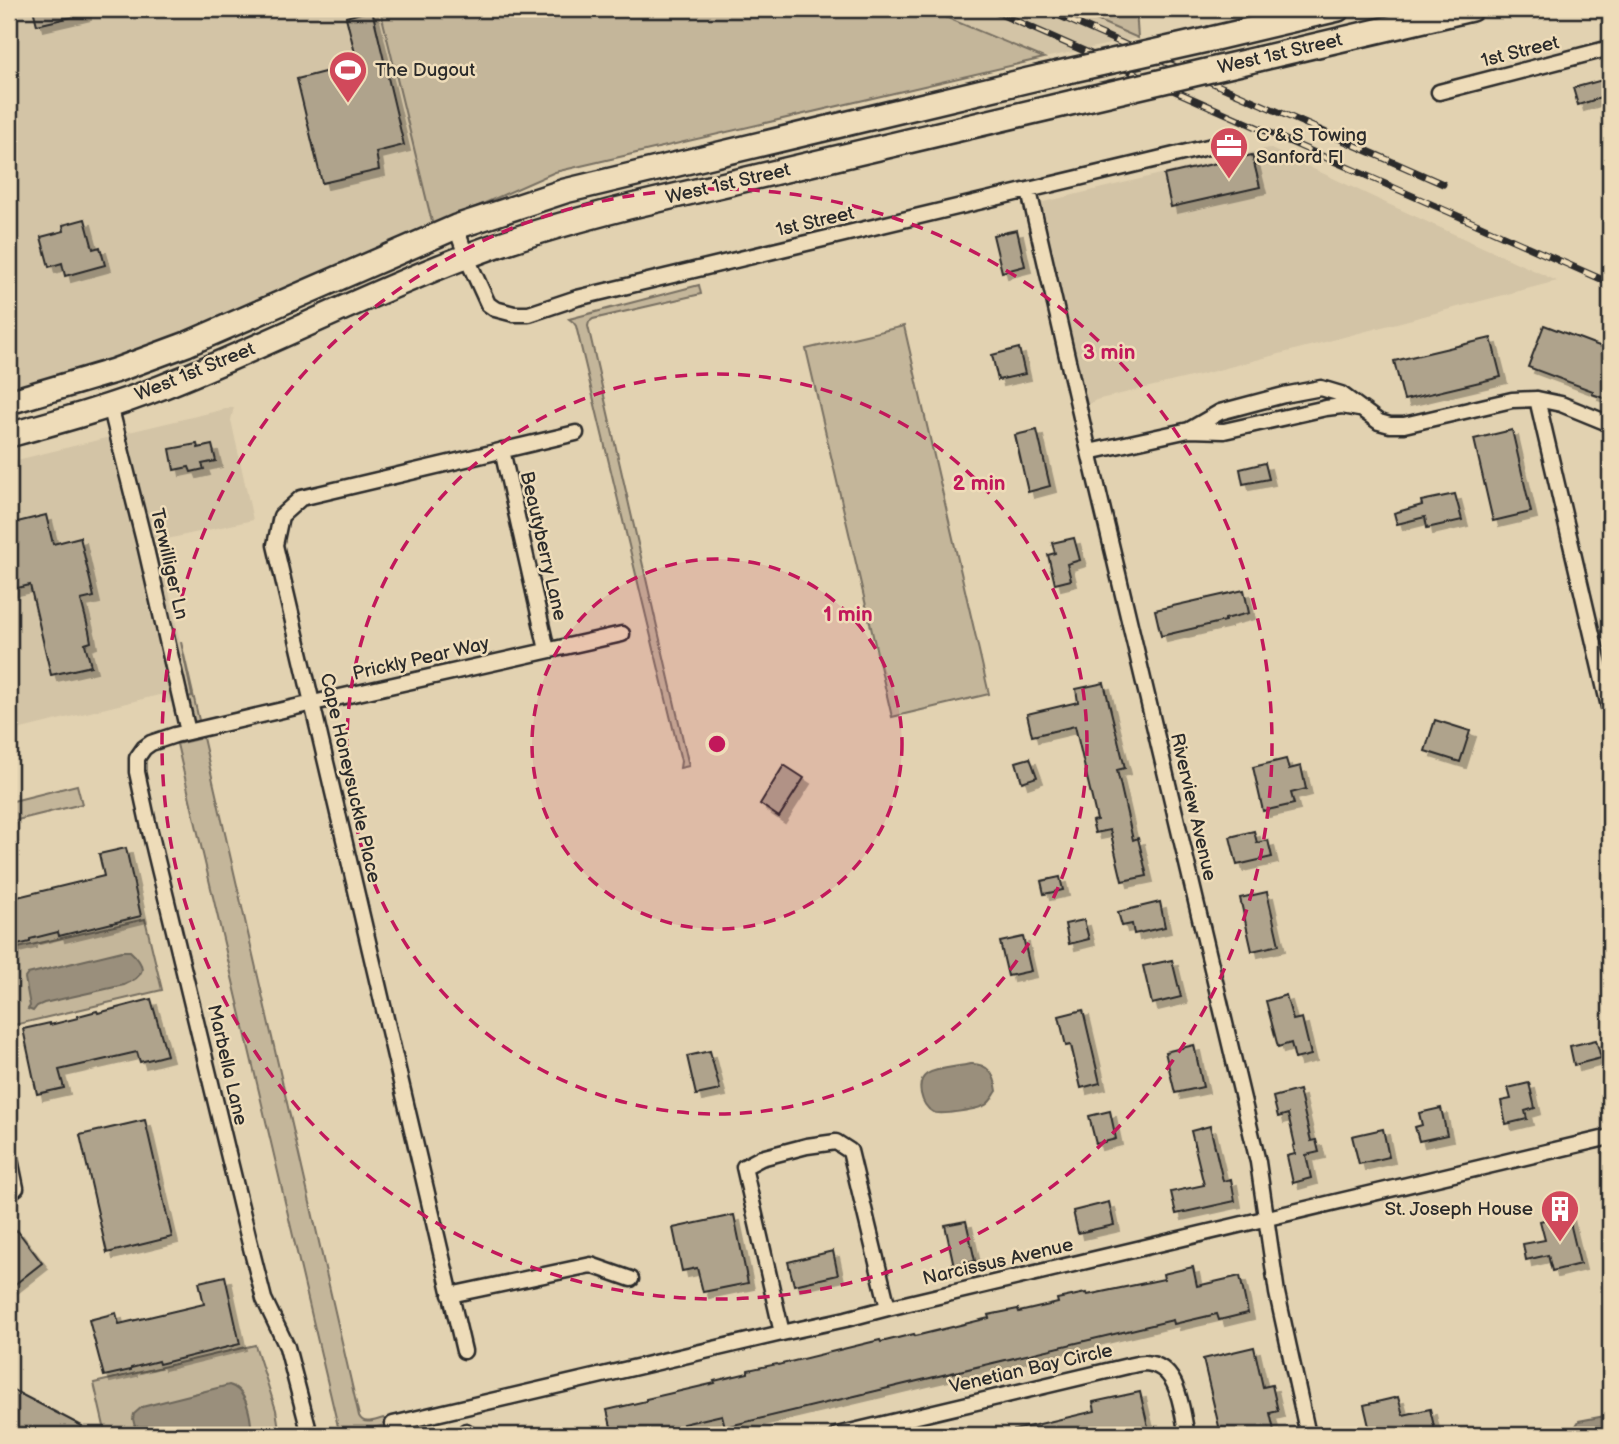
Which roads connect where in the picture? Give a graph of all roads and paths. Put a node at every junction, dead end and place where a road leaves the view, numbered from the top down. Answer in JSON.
{"nodes":[{"id":1,"x":1338,"y":9,"type":"edge"},
{"id":2,"x":1471,"y":9,"type":"edge"},
{"id":3,"x":1610,"y":48,"type":"edge"},
{"id":4,"x":1439,"y":92,"type":"dead end"},
{"id":5,"x":1233,"y":141,"type":"dead end"},
{"id":6,"x":1029,"y":191,"type":"junction"},
{"id":7,"x":456,"y":227,"type":"junction"},
{"id":8,"x":466,"y":256,"type":"junction"},
{"id":9,"x":1284,"y":395,"type":"junction"},
{"id":10,"x":1537,"y":399,"type":"junction"},
{"id":11,"x":9,"y":402,"type":"edge"},
{"id":12,"x":110,"y":405,"type":"junction"},
{"id":13,"x":1360,"y":409,"type":"junction"},
{"id":14,"x":1289,"y":417,"type":"junction"},
{"id":15,"x":1610,"y":424,"type":"edge"},
{"id":16,"x":1189,"y":430,"type":"junction"},
{"id":17,"x":576,"y":433,"type":"dead end"},
{"id":18,"x":9,"y":435,"type":"edge"},
{"id":19,"x":502,"y":450,"type":"junction"},
{"id":20,"x":1089,"y":452,"type":"junction"},
{"id":21,"x":622,"y":634,"type":"dead end"},
{"id":22,"x":547,"y":650,"type":"junction"},
{"id":23,"x":313,"y":703,"type":"junction"},
{"id":24,"x":1610,"y":712,"type":"edge"},
{"id":25,"x":188,"y":732,"type":"junction"},
{"id":26,"x":1610,"y":1137,"type":"edge"},
{"id":27,"x":9,"y":1154,"type":"edge"},
{"id":28,"x":9,"y":1193,"type":"edge"},
{"id":29,"x":1266,"y":1219,"type":"junction"},
{"id":30,"x":631,"y":1279,"type":"dead end"},
{"id":31,"x":450,"y":1295,"type":"junction"},
{"id":32,"x":888,"y":1308,"type":"junction"},
{"id":33,"x":782,"y":1333,"type":"junction"},
{"id":34,"x":464,"y":1351,"type":"dead end"},
{"id":35,"x":393,"y":1424,"type":"dead end"},
{"id":36,"x":310,"y":1435,"type":"edge"},
{"id":37,"x":837,"y":1435,"type":"edge"},
{"id":38,"x":1187,"y":1435,"type":"edge"},
{"id":39,"x":1308,"y":1435,"type":"edge"}],
"edges":[{"from":1,"to":7,"type":"main road","name":"West 1st Street","bridge":true},
{"from":2,"to":8,"type":"main road","name":"West 1st Street","bridge":true},
{"from":3,"to":4,"type":"street","name":"1st Street"},
{"from":5,"to":6,"type":"street","name":"1st Street"},
{"from":6,"to":8,"type":"street","name":"1st Street"},
{"from":6,"to":20,"type":"street","name":"Riverview Avenue"},
{"from":7,"to":8,"type":"street","name":"1st Street"},
{"from":7,"to":11,"type":"main road","name":"West 1st Street"},
{"from":8,"to":12,"type":"main road","name":"West 1st Street"},
{"from":9,"to":13,"type":"street"},
{"from":9,"to":14,"type":"street"},
{"from":9,"to":16,"type":"street"},
{"from":10,"to":13,"type":"street"},
{"from":10,"to":15,"type":"street"},
{"from":10,"to":24,"type":"street"},
{"from":12,"to":18,"type":"main road","name":"West 1st Street"},
{"from":12,"to":25,"type":"street","name":"Terwilliger Ln"},
{"from":13,"to":14,"type":"street"},
{"from":14,"to":16,"type":"street"},
{"from":16,"to":20,"type":"street"},
{"from":17,"to":19,"type":"street","name":"Cape Honeysuckle Place"},
{"from":19,"to":22,"type":"street","name":"Beautyberry Lane"},
{"from":19,"to":23,"type":"street","name":"Cape Honeysuckle Place"},
{"from":20,"to":29,"type":"street","name":"Riverview Avenue"},
{"from":21,"to":22,"type":"street","name":"Prickly Pear Way"},
{"from":22,"to":23,"type":"street","name":"Prickly Pear Way"},
{"from":23,"to":25,"type":"street","name":"Prickly Pear Way"},
{"from":23,"to":31,"type":"street","name":"Cape Honeysuckle Place"},
{"from":25,"to":36,"type":"street","name":"Marbella Lane"},
{"from":26,"to":29,"type":"street","name":"Narcissus Avenue"},
{"from":27,"to":28,"type":"street"},
{"from":29,"to":32,"type":"street","name":"Narcissus Avenue"},
{"from":29,"to":39,"type":"street","name":"Riverview Avenue"},
{"from":30,"to":31,"type":"street"},
{"from":31,"to":34,"type":"street","name":"Cape Honeysuckle Place"},
{"from":32,"to":33,"type":"street","name":"Narcissus Avenue"},
{"from":32,"to":33,"type":"street"},
{"from":33,"to":35,"type":"street","name":"Narcissus Avenue"},
{"from":37,"to":38,"type":"street","name":"Venetian Bay Circle"}]}
